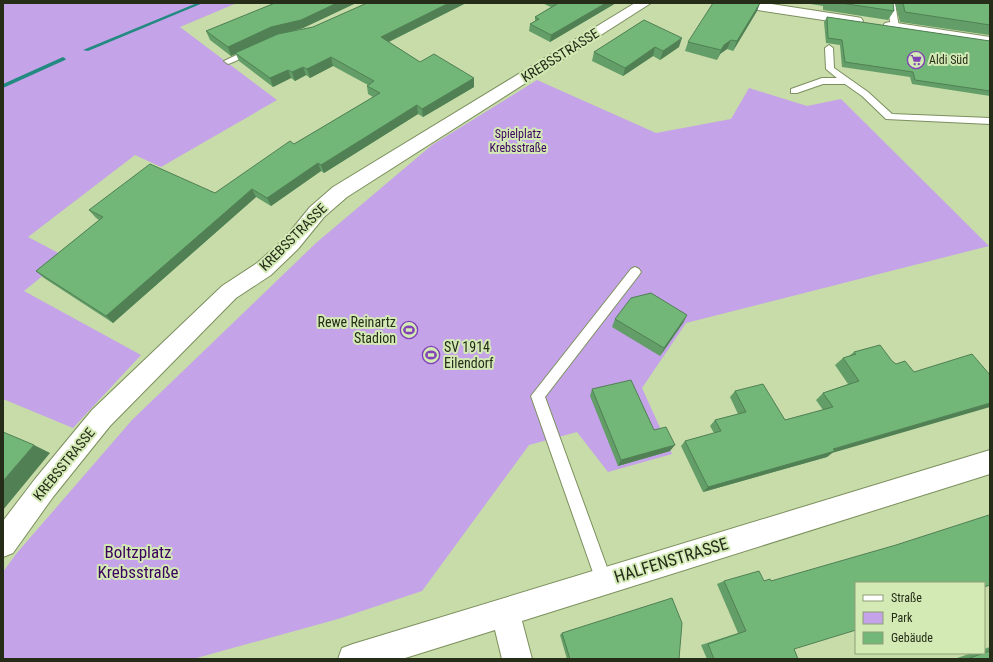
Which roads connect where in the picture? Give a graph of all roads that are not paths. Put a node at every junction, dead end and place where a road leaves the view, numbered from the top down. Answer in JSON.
{"nodes":[{"id":1,"x":644,"y":3,"type":"edge"},
{"id":2,"x":738,"y":3,"type":"edge"},
{"id":3,"x":891,"y":3,"type":"edge"},
{"id":4,"x":895,"y":27,"type":"junction"},
{"id":5,"x":990,"y":40,"type":"edge"},
{"id":6,"x":263,"y":45,"type":"edge"},
{"id":7,"x":829,"y":48,"type":"dead end"},
{"id":8,"x":228,"y":61,"type":"dead end"},
{"id":9,"x":847,"y":82,"type":"junction"},
{"id":10,"x":794,"y":91,"type":"dead end"},
{"id":11,"x":990,"y":120,"type":"edge"},
{"id":12,"x":635,"y":272,"type":"dead end"},
{"id":13,"x":990,"y":462,"type":"edge"},
{"id":14,"x":3,"y":543,"type":"edge"},
{"id":15,"x":604,"y":581,"type":"junction"},
{"id":16,"x":505,"y":612,"type":"junction"},
{"id":17,"x":353,"y":659,"type":"edge"},
{"id":18,"x":517,"y":659,"type":"edge"}],
"edges":[{"from":1,"to":14,"type":"street","name":"KREBSSTRASSE"},
{"from":2,"to":4,"type":"street"},
{"from":3,"to":4,"type":"lane"},
{"from":4,"to":5,"type":"street"},
{"from":6,"to":8,"type":"lane"},
{"from":7,"to":9,"type":"lane"},
{"from":9,"to":10,"type":"lane"},
{"from":9,"to":11,"type":"lane"},
{"from":12,"to":15,"type":"lane"},
{"from":13,"to":15,"type":"street","name":"HALFENSTRASSE"},
{"from":15,"to":16,"type":"street","name":"HALFENSTRASSE"},
{"from":16,"to":17,"type":"street","name":"HALFENSTRASSE"},
{"from":16,"to":18,"type":"street"}]}
